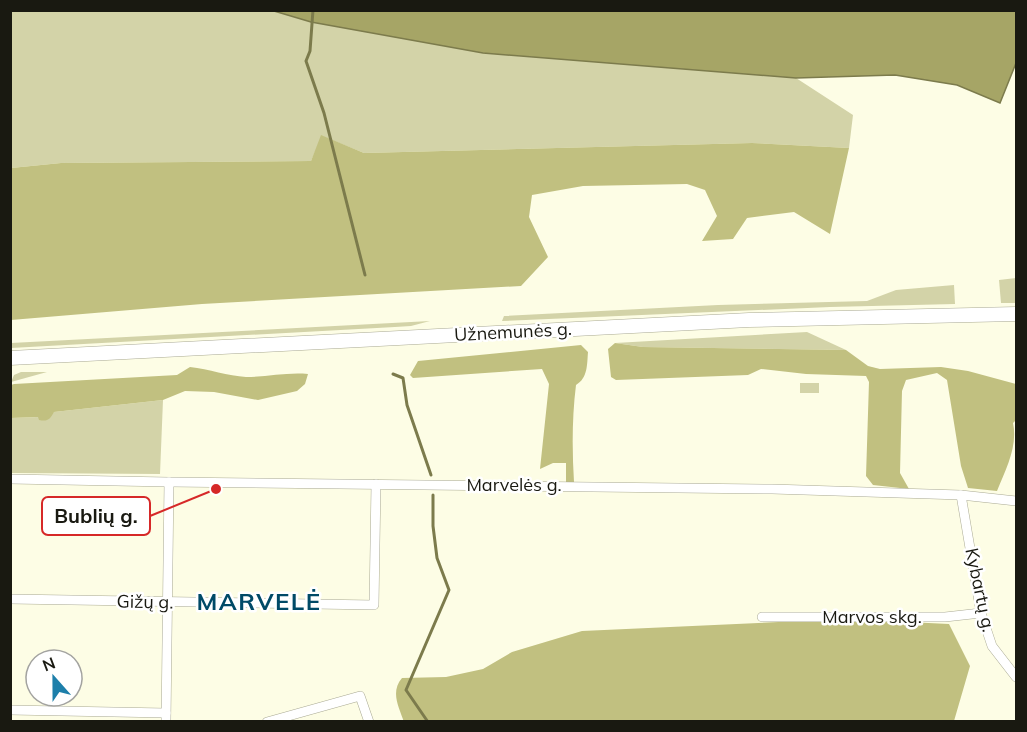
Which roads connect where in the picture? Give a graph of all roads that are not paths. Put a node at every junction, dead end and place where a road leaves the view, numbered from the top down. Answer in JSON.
{"nodes":[{"id":1,"x":1017,"y":314,"type":"edge"},
{"id":2,"x":10,"y":358,"type":"edge"},
{"id":3,"x":10,"y":479,"type":"edge"},
{"id":4,"x":169,"y":482,"type":"junction"},
{"id":5,"x":376,"y":484,"type":"junction"},
{"id":6,"x":961,"y":495,"type":"junction"},
{"id":7,"x":1017,"y":501,"type":"edge"},
{"id":8,"x":10,"y":599,"type":"edge"},
{"id":9,"x":168,"y":602,"type":"junction"},
{"id":10,"x":981,"y":613,"type":"junction"},
{"id":11,"x":762,"y":617,"type":"dead end"},
{"id":12,"x":1017,"y":677,"type":"edge"},
{"id":13,"x":10,"y":710,"type":"edge"},
{"id":14,"x":166,"y":717,"type":"edge"},
{"id":15,"x":267,"y":722,"type":"edge"},
{"id":16,"x":369,"y":722,"type":"edge"}],
"edges":[{"from":1,"to":2,"type":"main road","name":"Užnemunės g."},
{"from":3,"to":4,"type":"street","name":"Marvelės g."},
{"from":4,"to":5,"type":"street","name":"Marvelės g."},
{"from":4,"to":9,"type":"street"},
{"from":5,"to":6,"type":"street","name":"Marvelės g."},
{"from":5,"to":9,"type":"street","name":"Gižų g."},
{"from":6,"to":7,"type":"street","name":"Marvelės g."},
{"from":6,"to":10,"type":"street","name":"Kybartų g."},
{"from":8,"to":9,"type":"street","name":"Gižų g."},
{"from":9,"to":14,"type":"street"},
{"from":10,"to":11,"type":"street","name":"Marvos skg."},
{"from":10,"to":12,"type":"street","name":"Kybartų g."},
{"from":13,"to":14,"type":"street"},
{"from":15,"to":16,"type":"street"}]}
